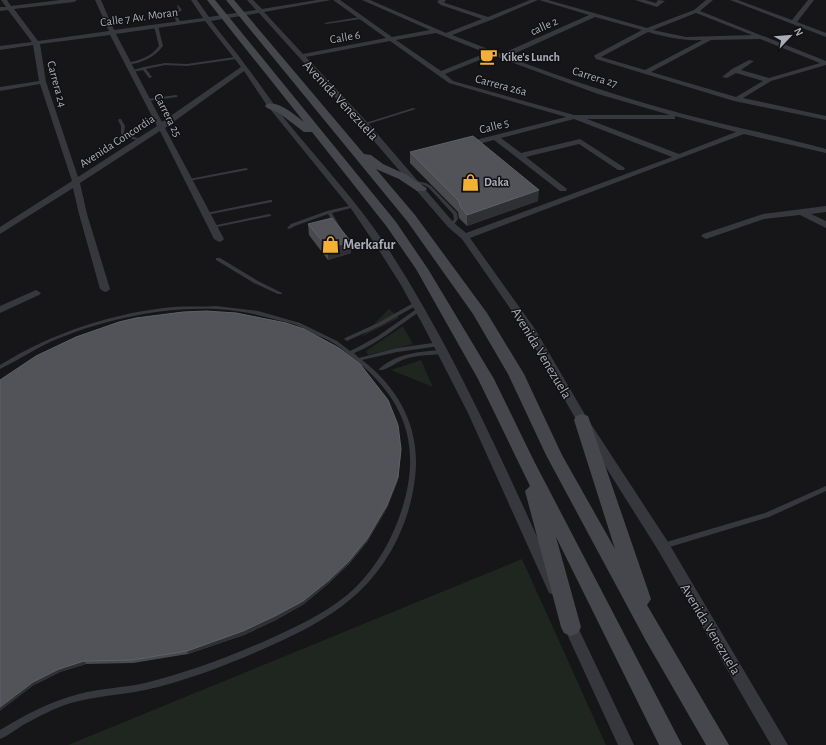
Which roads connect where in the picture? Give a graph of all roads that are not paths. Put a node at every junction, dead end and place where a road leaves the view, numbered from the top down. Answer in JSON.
{"nodes":[{"id":1,"x":4,"y":0,"type":"edge"},
{"id":2,"x":74,"y":0,"type":"edge"},
{"id":3,"x":98,"y":0,"type":"edge"},
{"id":4,"x":194,"y":0,"type":"edge"},
{"id":5,"x":211,"y":0,"type":"edge"},
{"id":6,"x":230,"y":0,"type":"edge"},
{"id":7,"x":250,"y":0,"type":"edge"},
{"id":8,"x":328,"y":0,"type":"edge"},
{"id":9,"x":336,"y":0,"type":"edge"},
{"id":10,"x":365,"y":0,"type":"edge"},
{"id":11,"x":442,"y":0,"type":"edge"},
{"id":12,"x":535,"y":0,"type":"edge"},
{"id":13,"x":542,"y":0,"type":"edge"},
{"id":14,"x":638,"y":0,"type":"edge"},
{"id":15,"x":710,"y":0,"type":"edge"},
{"id":16,"x":733,"y":0,"type":"edge"},
{"id":17,"x":810,"y":0,"type":"edge"},
{"id":18,"x":659,"y":2,"type":"edge"},
{"id":19,"x":178,"y":6,"type":"dead end"},
{"id":20,"x":10,"y":8,"type":"junction"},
{"id":21,"x":0,"y":9,"type":"edge"},
{"id":22,"x":260,"y":11,"type":"junction"},
{"id":23,"x":696,"y":11,"type":"junction"},
{"id":24,"x":240,"y":14,"type":"junction"},
{"id":25,"x":595,"y":15,"type":"junction"},
{"id":26,"x":224,"y":17,"type":"junction"},
{"id":27,"x":360,"y":18,"type":"junction"},
{"id":28,"x":206,"y":19,"type":"junction"},
{"id":29,"x":489,"y":19,"type":"junction"},
{"id":30,"x":178,"y":23,"type":"junction"},
{"id":31,"x":326,"y":23,"type":"dead end"},
{"id":32,"x":794,"y":23,"type":"junction"},
{"id":33,"x":156,"y":26,"type":"junction"},
{"id":34,"x":647,"y":30,"type":"junction"},
{"id":35,"x":434,"y":31,"type":"junction"},
{"id":36,"x":112,"y":32,"type":"junction"},
{"id":37,"x":826,"y":35,"type":"edge"},
{"id":38,"x":446,"y":36,"type":"junction"},
{"id":39,"x":761,"y":37,"type":"junction"},
{"id":40,"x":710,"y":38,"type":"junction"},
{"id":41,"x":394,"y":40,"type":"junction"},
{"id":42,"x":36,"y":42,"type":"junction"},
{"id":43,"x":0,"y":48,"type":"edge"},
{"id":44,"x":492,"y":53,"type":"junction"},
{"id":45,"x":300,"y":56,"type":"junction"},
{"id":46,"x":501,"y":57,"type":"junction"},
{"id":47,"x":235,"y":58,"type":"junction"},
{"id":48,"x":751,"y":61,"type":"dead end"},
{"id":49,"x":826,"y":63,"type":"edge"},
{"id":50,"x":130,"y":67,"type":"junction"},
{"id":51,"x":144,"y":68,"type":"junction"},
{"id":52,"x":244,"y":68,"type":"junction"},
{"id":53,"x":734,"y":70,"type":"junction"},
{"id":54,"x":645,"y":72,"type":"junction"},
{"id":55,"x":440,"y":74,"type":"junction"},
{"id":56,"x":150,"y":77,"type":"dead end"},
{"id":57,"x":725,"y":77,"type":"dead end"},
{"id":58,"x":768,"y":80,"type":"junction"},
{"id":59,"x":43,"y":82,"type":"junction"},
{"id":60,"x":0,"y":89,"type":"edge"},
{"id":61,"x":176,"y":96,"type":"dead end"},
{"id":62,"x":737,"y":99,"type":"junction"},
{"id":63,"x":148,"y":100,"type":"junction"},
{"id":64,"x":270,"y":106,"type":"junction"},
{"id":65,"x":414,"y":109,"type":"dead end"},
{"id":66,"x":574,"y":117,"type":"junction"},
{"id":67,"x":683,"y":117,"type":"junction"},
{"id":68,"x":826,"y":118,"type":"edge"},
{"id":69,"x":120,"y":120,"type":"dead end"},
{"id":70,"x":364,"y":124,"type":"junction"},
{"id":71,"x":161,"y":127,"type":"junction"},
{"id":72,"x":744,"y":130,"type":"junction"},
{"id":73,"x":496,"y":138,"type":"junction"},
{"id":74,"x":140,"y":140,"type":"junction"},
{"id":75,"x":326,"y":144,"type":"junction"},
{"id":76,"x":352,"y":147,"type":"junction"},
{"id":77,"x":458,"y":147,"type":"edge"},
{"id":78,"x":826,"y":151,"type":"edge"},
{"id":79,"x":520,"y":156,"type":"junction"},
{"id":80,"x":678,"y":157,"type":"junction"},
{"id":81,"x":621,"y":168,"type":"dead end"},
{"id":82,"x":246,"y":169,"type":"dead end"},
{"id":83,"x":189,"y":180,"type":"junction"},
{"id":84,"x":412,"y":181,"type":"junction"},
{"id":85,"x":76,"y":182,"type":"junction"},
{"id":86,"x":421,"y":189,"type":"junction"},
{"id":87,"x":563,"y":190,"type":"dead end"},
{"id":88,"x":270,"y":201,"type":"dead end"},
{"id":89,"x":353,"y":206,"type":"junction"},
{"id":90,"x":826,"y":209,"type":"edge"},
{"id":91,"x":328,"y":212,"type":"junction"},
{"id":92,"x":801,"y":212,"type":"junction"},
{"id":93,"x":206,"y":214,"type":"junction"},
{"id":94,"x":269,"y":215,"type":"dead end"},
{"id":95,"x":452,"y":225,"type":"junction"},
{"id":96,"x":826,"y":225,"type":"edge"},
{"id":97,"x":212,"y":227,"type":"junction"},
{"id":98,"x":289,"y":228,"type":"dead end"},
{"id":99,"x":0,"y":231,"type":"edge"},
{"id":100,"x":706,"y":236,"type":"dead end"},
{"id":101,"x":465,"y":237,"type":"junction"},
{"id":102,"x":219,"y":239,"type":"dead end"},
{"id":103,"x":380,"y":243,"type":"junction"},
{"id":104,"x":218,"y":259,"type":"dead end"},
{"id":105,"x":105,"y":289,"type":"dead end"},
{"id":106,"x":36,"y":293,"type":"dead end"},
{"id":107,"x":280,"y":293,"type":"dead end"},
{"id":108,"x":418,"y":306,"type":"junction"},
{"id":109,"x":0,"y":310,"type":"edge"},
{"id":110,"x":347,"y":339,"type":"dead end"},
{"id":111,"x":442,"y":348,"type":"junction"},
{"id":112,"x":352,"y":352,"type":"junction"},
{"id":113,"x":360,"y":359,"type":"junction"},
{"id":114,"x":0,"y":367,"type":"edge"},
{"id":115,"x":382,"y":369,"type":"dead end"},
{"id":116,"x":582,"y":420,"type":"junction"},
{"id":117,"x":526,"y":461,"type":"junction"},
{"id":118,"x":826,"y":488,"type":"edge"},
{"id":119,"x":663,"y":546,"type":"junction"},
{"id":120,"x":571,"y":627,"type":"junction"},
{"id":121,"x":653,"y":634,"type":"junction"},
{"id":122,"x":0,"y":735,"type":"edge"},
{"id":123,"x":626,"y":745,"type":"edge"},
{"id":124,"x":672,"y":745,"type":"edge"},
{"id":125,"x":718,"y":745,"type":"edge"},
{"id":126,"x":780,"y":745,"type":"edge"}],
"edges":[{"from":1,"to":20,"type":"street","name":"Carrera 24"},
{"from":2,"to":20,"type":"street"},
{"from":3,"to":36,"type":"street","name":"Carrera 25"},
{"from":4,"to":28,"type":"street"},
{"from":5,"to":26,"type":"street"},
{"from":6,"to":24,"type":"street","name":"Avenida Venezuela"},
{"from":7,"to":22,"type":"street","name":"Avenida Venezuela"},
{"from":8,"to":22,"type":"street","name":"Calle 7 Av. Moran"},
{"from":9,"to":27,"type":"street","name":"Carrera 26a"},
{"from":10,"to":35,"type":"street","name":"Carrera 27"},
{"from":11,"to":29,"type":"street"},
{"from":12,"to":29,"type":"street"},
{"from":13,"to":25,"type":"street"},
{"from":14,"to":18,"type":"street"},
{"from":15,"to":23,"type":"street"},
{"from":16,"to":32,"type":"street"},
{"from":17,"to":32,"type":"street"},
{"from":19,"to":30,"type":"lane"},
{"from":20,"to":21,"type":"street"},
{"from":20,"to":42,"type":"street","name":"Carrera 24"},
{"from":22,"to":24,"type":"street","name":"Calle 7 Av. Moran"},
{"from":22,"to":45,"type":"street","name":"Avenida Venezuela"},
{"from":23,"to":34,"type":"street"},
{"from":23,"to":39,"type":"street"},
{"from":24,"to":26,"type":"street","name":"Calle 7 Av. Moran"},
{"from":24,"to":76,"type":"street","name":"Avenida Venezuela"},
{"from":25,"to":34,"type":"street"},
{"from":25,"to":46,"type":"street","name":"calle 2"},
{"from":26,"to":28,"type":"street","name":"Calle 7 Av. Moran"},
{"from":26,"to":75,"type":"street"},
{"from":27,"to":31,"type":"lane"},
{"from":27,"to":41,"type":"street","name":"Carrera 26a"},
{"from":28,"to":30,"type":"street","name":"Calle 7 Av. Moran"},
{"from":28,"to":47,"type":"street"},
{"from":29,"to":38,"type":"street"},
{"from":30,"to":33,"type":"street","name":"Calle 7 Av. Moran"},
{"from":32,"to":37,"type":"street"},
{"from":33,"to":36,"type":"street","name":"Calle 7 Av. Moran"},
{"from":33,"to":50,"type":"lane"},
{"from":34,"to":40,"type":"street"},
{"from":34,"to":54,"type":"street"},
{"from":35,"to":38,"type":"street","name":"Carrera 27"},
{"from":35,"to":41,"type":"street","name":"Calle 6"},
{"from":36,"to":42,"type":"street","name":"Calle 7 Av. Moran"},
{"from":36,"to":50,"type":"street","name":"Carrera 25"},
{"from":38,"to":44,"type":"street","name":"Carrera 27"},
{"from":39,"to":40,"type":"street"},
{"from":39,"to":49,"type":"street"},
{"from":40,"to":54,"type":"street"},
{"from":41,"to":45,"type":"street","name":"Calle 6"},
{"from":41,"to":55,"type":"street","name":"Carrera 26a"},
{"from":42,"to":43,"type":"street","name":"Calle 7 Av. Moran"},
{"from":42,"to":59,"type":"street","name":"Carrera 24"},
{"from":44,"to":46,"type":"street","name":"Carrera 27"},
{"from":44,"to":55,"type":"street"},
{"from":45,"to":70,"type":"street","name":"Avenida Venezuela"},
{"from":46,"to":67,"type":"street","name":"Carrera 27"},
{"from":47,"to":51,"type":"lane"},
{"from":47,"to":52,"type":"street"},
{"from":48,"to":53,"type":"street"},
{"from":49,"to":58,"type":"street"},
{"from":50,"to":51,"type":"lane"},
{"from":50,"to":63,"type":"street","name":"Carrera 25"},
{"from":51,"to":56,"type":"lane"},
{"from":52,"to":64,"type":"street"},
{"from":52,"to":71,"type":"street","name":"Avenida Concordia"},
{"from":53,"to":57,"type":"street"},
{"from":53,"to":58,"type":"street"},
{"from":54,"to":62,"type":"street"},
{"from":55,"to":66,"type":"street","name":"Carrera 26a"},
{"from":58,"to":62,"type":"street"},
{"from":59,"to":60,"type":"street"},
{"from":59,"to":85,"type":"street","name":"Carrera 24"},
{"from":61,"to":63,"type":"lane"},
{"from":62,"to":68,"type":"street"},
{"from":63,"to":71,"type":"street","name":"Carrera 25"},
{"from":64,"to":75,"type":"street"},
{"from":64,"to":89,"type":"street"},
{"from":65,"to":70,"type":"lane"},
{"from":66,"to":67,"type":"street"},
{"from":66,"to":73,"type":"street","name":"Calle 5"},
{"from":66,"to":80,"type":"street","name":"Carrera 26a"},
{"from":67,"to":72,"type":"street","name":"Carrera 27"},
{"from":69,"to":74,"type":"lane"},
{"from":70,"to":84,"type":"street","name":"Avenida Venezuela"},
{"from":71,"to":74,"type":"street","name":"Avenida Concordia"},
{"from":71,"to":83,"type":"street","name":"Carrera 25"},
{"from":72,"to":78,"type":"street","name":"Carrera 27"},
{"from":72,"to":80,"type":"street"},
{"from":73,"to":77,"type":"street","name":"Calle 5"},
{"from":73,"to":79,"type":"street"},
{"from":74,"to":85,"type":"street","name":"Avenida Concordia"},
{"from":75,"to":117,"type":"street"},
{"from":76,"to":86,"type":"street"},
{"from":76,"to":121,"type":"street","name":"Avenida Venezuela"},
{"from":79,"to":81,"type":"street"},
{"from":79,"to":87,"type":"street"},
{"from":80,"to":101,"type":"street"},
{"from":82,"to":83,"type":"lane"},
{"from":83,"to":93,"type":"street","name":"Carrera 25"},
{"from":84,"to":86,"type":"street","name":"Avenida Venezuela"},
{"from":84,"to":95,"type":"lane"},
{"from":85,"to":99,"type":"street","name":"Avenida Concordia"},
{"from":85,"to":105,"type":"street","name":"Carrera 24"},
{"from":86,"to":95,"type":"street","name":"Avenida Venezuela"},
{"from":88,"to":93,"type":"lane"},
{"from":89,"to":91,"type":"lane"},
{"from":89,"to":103,"type":"street"},
{"from":90,"to":92,"type":"street"},
{"from":91,"to":98,"type":"lane"},
{"from":91,"to":103,"type":"lane"},
{"from":92,"to":96,"type":"street"},
{"from":92,"to":100,"type":"street"},
{"from":93,"to":97,"type":"street","name":"Carrera 25"},
{"from":94,"to":97,"type":"lane"},
{"from":95,"to":101,"type":"street","name":"Avenida Venezuela"},
{"from":97,"to":102,"type":"street","name":"Carrera 25"},
{"from":101,"to":116,"type":"street","name":"Avenida Venezuela"},
{"from":103,"to":108,"type":"street"},
{"from":104,"to":107,"type":"lane"},
{"from":106,"to":109,"type":"street"},
{"from":108,"to":110,"type":"lane"},
{"from":108,"to":111,"type":"street"},
{"from":108,"to":112,"type":"lane"},
{"from":111,"to":113,"type":"lane"},
{"from":111,"to":115,"type":"lane"},
{"from":111,"to":120,"type":"street"},
{"from":112,"to":113,"type":"lane"},
{"from":112,"to":114,"type":"lane"},
{"from":113,"to":122,"type":"lane"},
{"from":116,"to":119,"type":"street","name":"Avenida Venezuela"},
{"from":116,"to":121,"type":"street"},
{"from":117,"to":120,"type":"street"},
{"from":117,"to":124,"type":"street"},
{"from":118,"to":119,"type":"lane"},
{"from":119,"to":126,"type":"street","name":"Avenida Venezuela"},
{"from":120,"to":123,"type":"street"},
{"from":121,"to":125,"type":"street","name":"Avenida Venezuela"}]}
